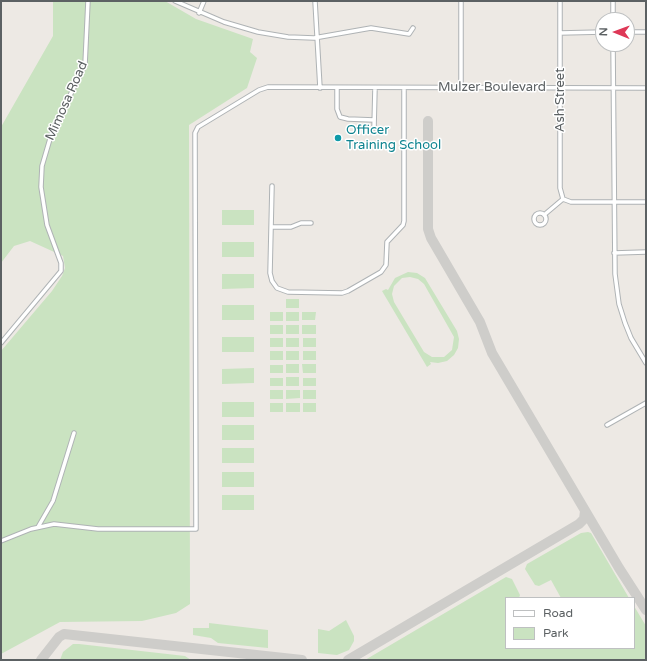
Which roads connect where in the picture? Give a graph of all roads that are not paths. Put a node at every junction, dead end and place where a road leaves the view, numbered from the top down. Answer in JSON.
{"nodes":[{"id":1,"x":88,"y":1,"type":"edge"},
{"id":2,"x":176,"y":1,"type":"edge"},
{"id":3,"x":204,"y":1,"type":"edge"},
{"id":4,"x":315,"y":1,"type":"edge"},
{"id":5,"x":461,"y":1,"type":"edge"},
{"id":6,"x":560,"y":1,"type":"edge"},
{"id":7,"x":613,"y":1,"type":"edge"},
{"id":8,"x":613,"y":12,"type":"edge"},
{"id":9,"x":199,"y":13,"type":"junction"},
{"id":10,"x":414,"y":28,"type":"dead end"},
{"id":11,"x":595,"y":32,"type":"edge"},
{"id":12,"x":635,"y":32,"type":"edge"},
{"id":13,"x":646,"y":32,"type":"edge"},
{"id":14,"x":560,"y":33,"type":"junction"},
{"id":15,"x":317,"y":37,"type":"junction"},
{"id":16,"x":613,"y":52,"type":"edge"},
{"id":17,"x":561,"y":87,"type":"junction"},
{"id":18,"x":320,"y":88,"type":"junction"},
{"id":19,"x":337,"y":88,"type":"junction"},
{"id":20,"x":375,"y":88,"type":"junction"},
{"id":21,"x":404,"y":88,"type":"junction"},
{"id":22,"x":461,"y":88,"type":"junction"},
{"id":23,"x":613,"y":88,"type":"junction"},
{"id":24,"x":646,"y":88,"type":"edge"},
{"id":25,"x":374,"y":120,"type":"junction"},
{"id":26,"x":374,"y":128,"type":"dead end"},
{"id":27,"x":272,"y":186,"type":"dead end"},
{"id":28,"x":563,"y":199,"type":"junction"},
{"id":29,"x":614,"y":202,"type":"junction"},
{"id":30,"x":646,"y":202,"type":"edge"},
{"id":31,"x":544,"y":215,"type":"dead end"},
{"id":32,"x":311,"y":224,"type":"dead end"},
{"id":33,"x":271,"y":227,"type":"junction"},
{"id":34,"x":646,"y":252,"type":"edge"},
{"id":35,"x":614,"y":253,"type":"junction"},
{"id":36,"x":1,"y":343,"type":"edge"},
{"id":37,"x":646,"y":363,"type":"edge"},
{"id":38,"x":646,"y":403,"type":"edge"},
{"id":39,"x":607,"y":425,"type":"dead end"},
{"id":40,"x":74,"y":432,"type":"dead end"},
{"id":41,"x":38,"y":527,"type":"junction"},
{"id":42,"x":1,"y":542,"type":"edge"}],
"edges":[{"from":1,"to":36,"type":"street","name":"Mimosa Road"},
{"from":2,"to":9,"type":"street"},
{"from":3,"to":9,"type":"street"},
{"from":4,"to":15,"type":"street"},
{"from":5,"to":22,"type":"street"},
{"from":6,"to":14,"type":"street","name":"Ash Street"},
{"from":7,"to":8,"type":"street"},
{"from":9,"to":15,"type":"street"},
{"from":10,"to":15,"type":"street"},
{"from":11,"to":14,"type":"street"},
{"from":12,"to":13,"type":"street"},
{"from":14,"to":17,"type":"street","name":"Ash Street"},
{"from":15,"to":18,"type":"street"},
{"from":16,"to":23,"type":"street"},
{"from":17,"to":22,"type":"street","name":"Mulzer Boulevard"},
{"from":17,"to":23,"type":"street","name":"Mulzer Boulevard"},
{"from":17,"to":28,"type":"street","name":"Ash Street"},
{"from":18,"to":19,"type":"street","name":"Mulzer Boulevard"},
{"from":18,"to":41,"type":"street","name":"Mulzer Boulevard"},
{"from":19,"to":20,"type":"street","name":"Mulzer Boulevard"},
{"from":19,"to":25,"type":"street"},
{"from":20,"to":21,"type":"street","name":"Mulzer Boulevard"},
{"from":20,"to":25,"type":"street"},
{"from":21,"to":22,"type":"street","name":"Mulzer Boulevard"},
{"from":21,"to":33,"type":"street"},
{"from":23,"to":24,"type":"street","name":"Mulzer Boulevard"},
{"from":23,"to":29,"type":"street"},
{"from":25,"to":26,"type":"street"},
{"from":27,"to":33,"type":"street"},
{"from":28,"to":29,"type":"street"},
{"from":28,"to":31,"type":"street"},
{"from":29,"to":30,"type":"street"},
{"from":29,"to":35,"type":"street"},
{"from":32,"to":33,"type":"street"},
{"from":34,"to":35,"type":"street"},
{"from":35,"to":37,"type":"street"},
{"from":38,"to":39,"type":"street"},
{"from":40,"to":41,"type":"street"},
{"from":41,"to":42,"type":"street"}]}
